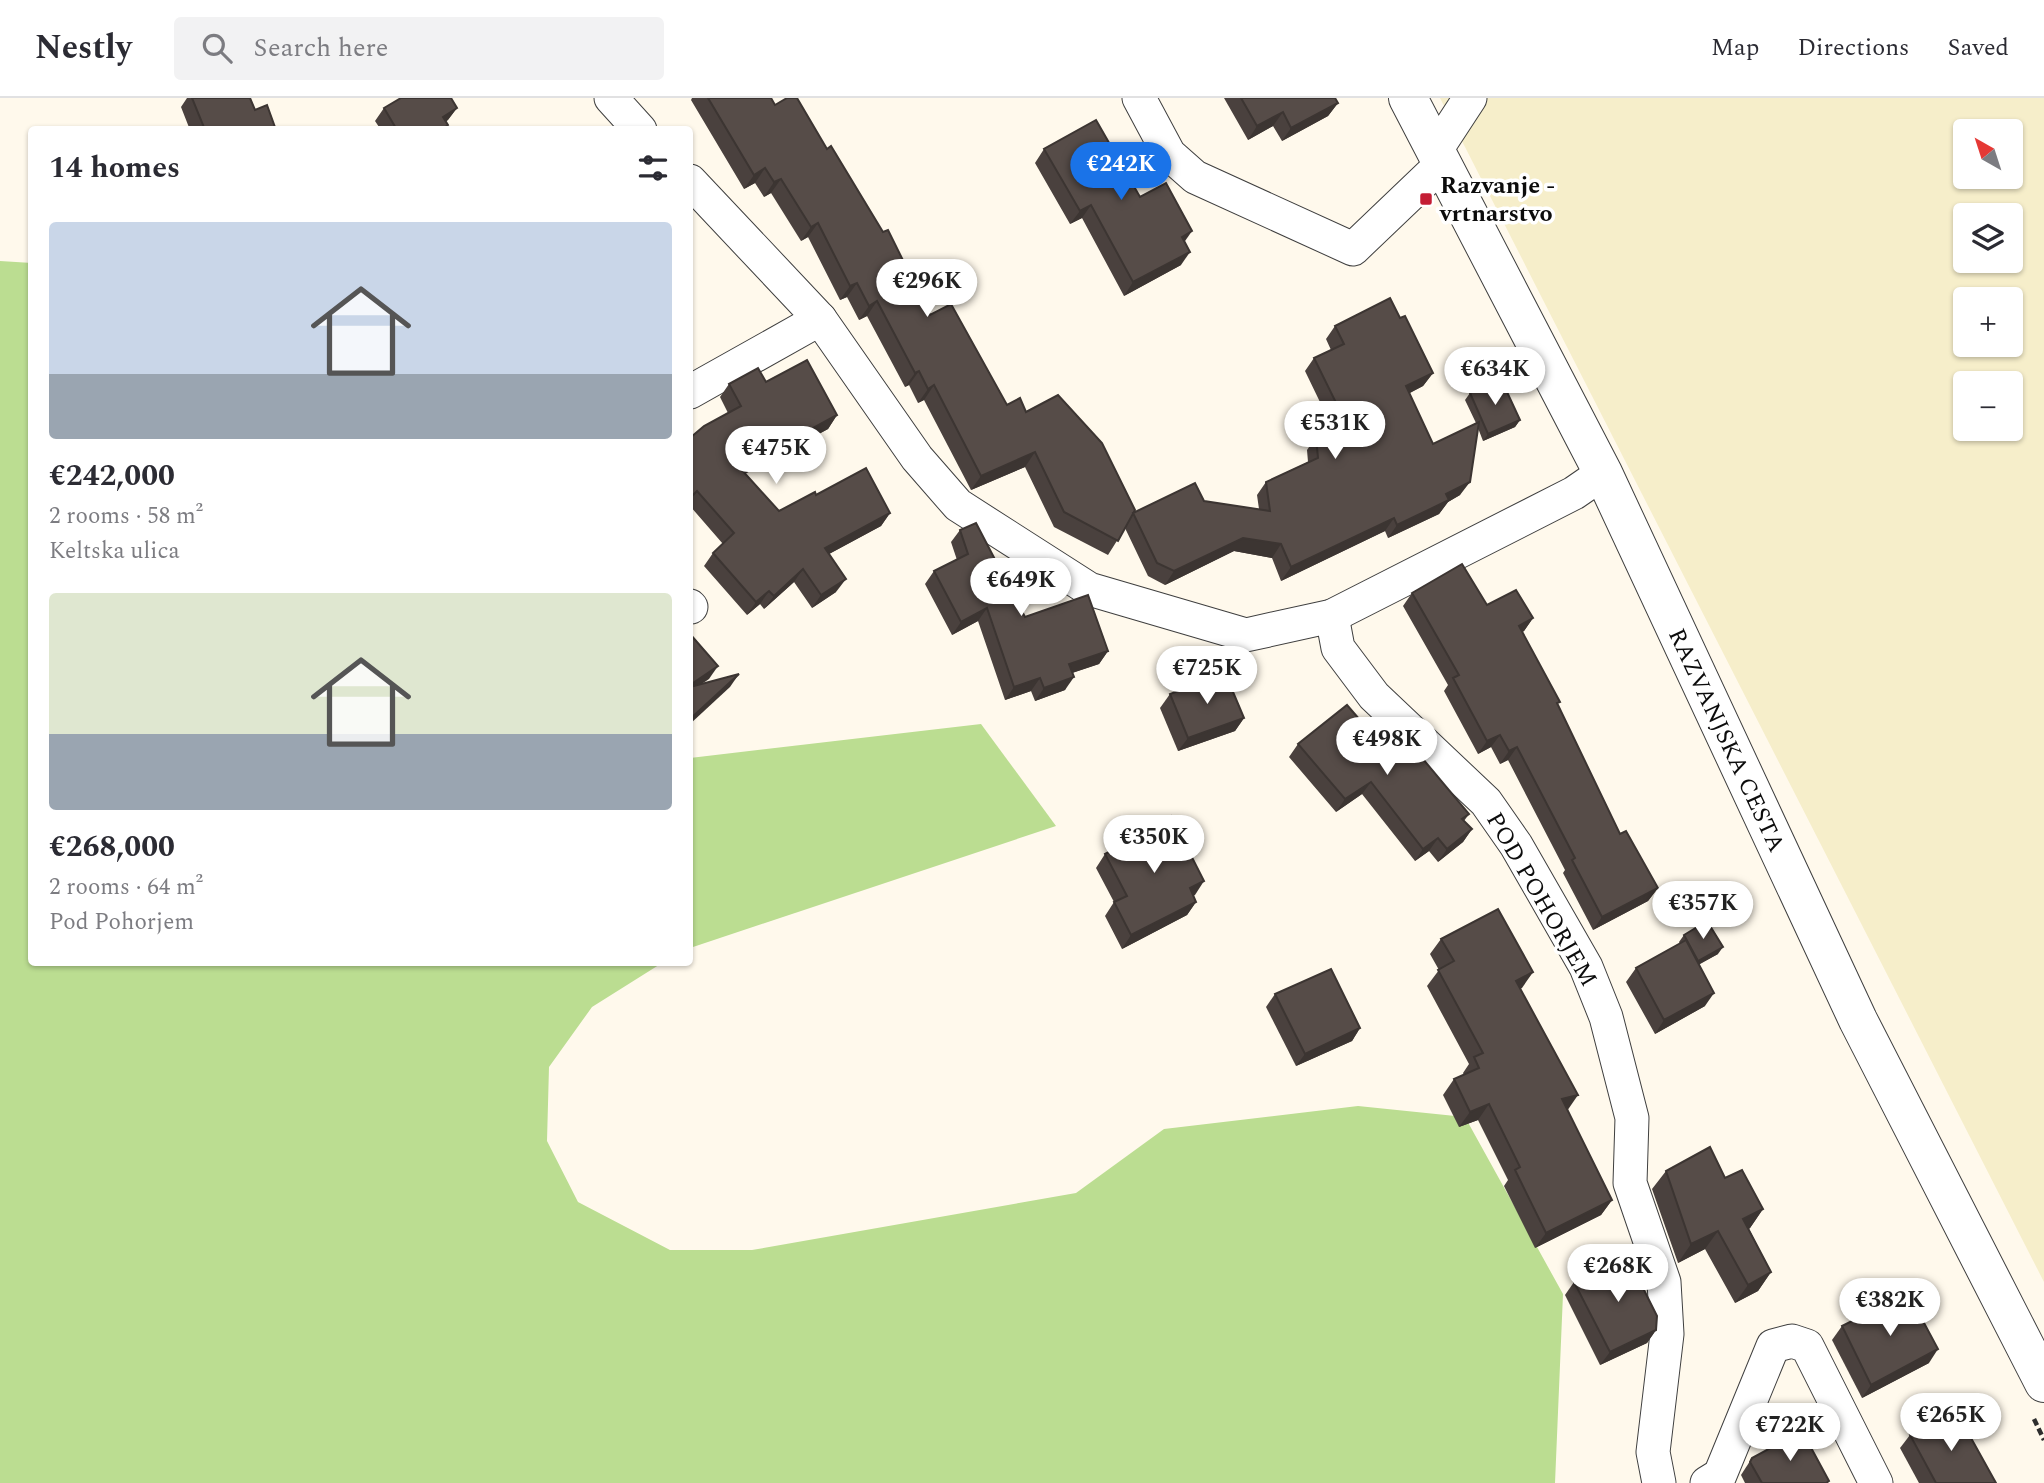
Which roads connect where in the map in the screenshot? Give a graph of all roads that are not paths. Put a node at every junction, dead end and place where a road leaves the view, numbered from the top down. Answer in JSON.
{"nodes":[{"id":1,"x":611,"y":98,"type":"edge"},
{"id":2,"x":1139,"y":98,"type":"edge"},
{"id":3,"x":1408,"y":98,"type":"edge"},
{"id":4,"x":1470,"y":98,"type":"edge"},
{"id":5,"x":636,"y":126,"type":"edge"},
{"id":6,"x":1439,"y":157,"type":"junction"},
{"id":7,"x":693,"y":184,"type":"edge"},
{"id":8,"x":820,"y":319,"type":"junction"},
{"id":9,"x":693,"y":390,"type":"edge"},
{"id":10,"x":1603,"y":473,"type":"junction"},
{"id":11,"x":1332,"y":616,"type":"junction"},
{"id":12,"x":2044,"y":1383,"type":"edge"},
{"id":13,"x":1714,"y":1479,"type":"edge"},
{"id":14,"x":1659,"y":1483,"type":"edge"},
{"id":15,"x":1876,"y":1483,"type":"edge"}],
"edges":[{"from":1,"to":5,"type":"street"},
{"from":2,"to":6,"type":"street"},
{"from":3,"to":6,"type":"street","name":"RAZVANJSKA CESTA"},
{"from":4,"to":6,"type":"street"},
{"from":6,"to":10,"type":"street","name":"RAZVANJSKA CESTA"},
{"from":7,"to":8,"type":"street"},
{"from":8,"to":9,"type":"street"},
{"from":8,"to":11,"type":"street"},
{"from":10,"to":11,"type":"street"},
{"from":10,"to":12,"type":"street","name":"RAZVANJSKA CESTA"},
{"from":11,"to":14,"type":"street","name":"POD POHORJEM"},
{"from":13,"to":15,"type":"street"}]}
